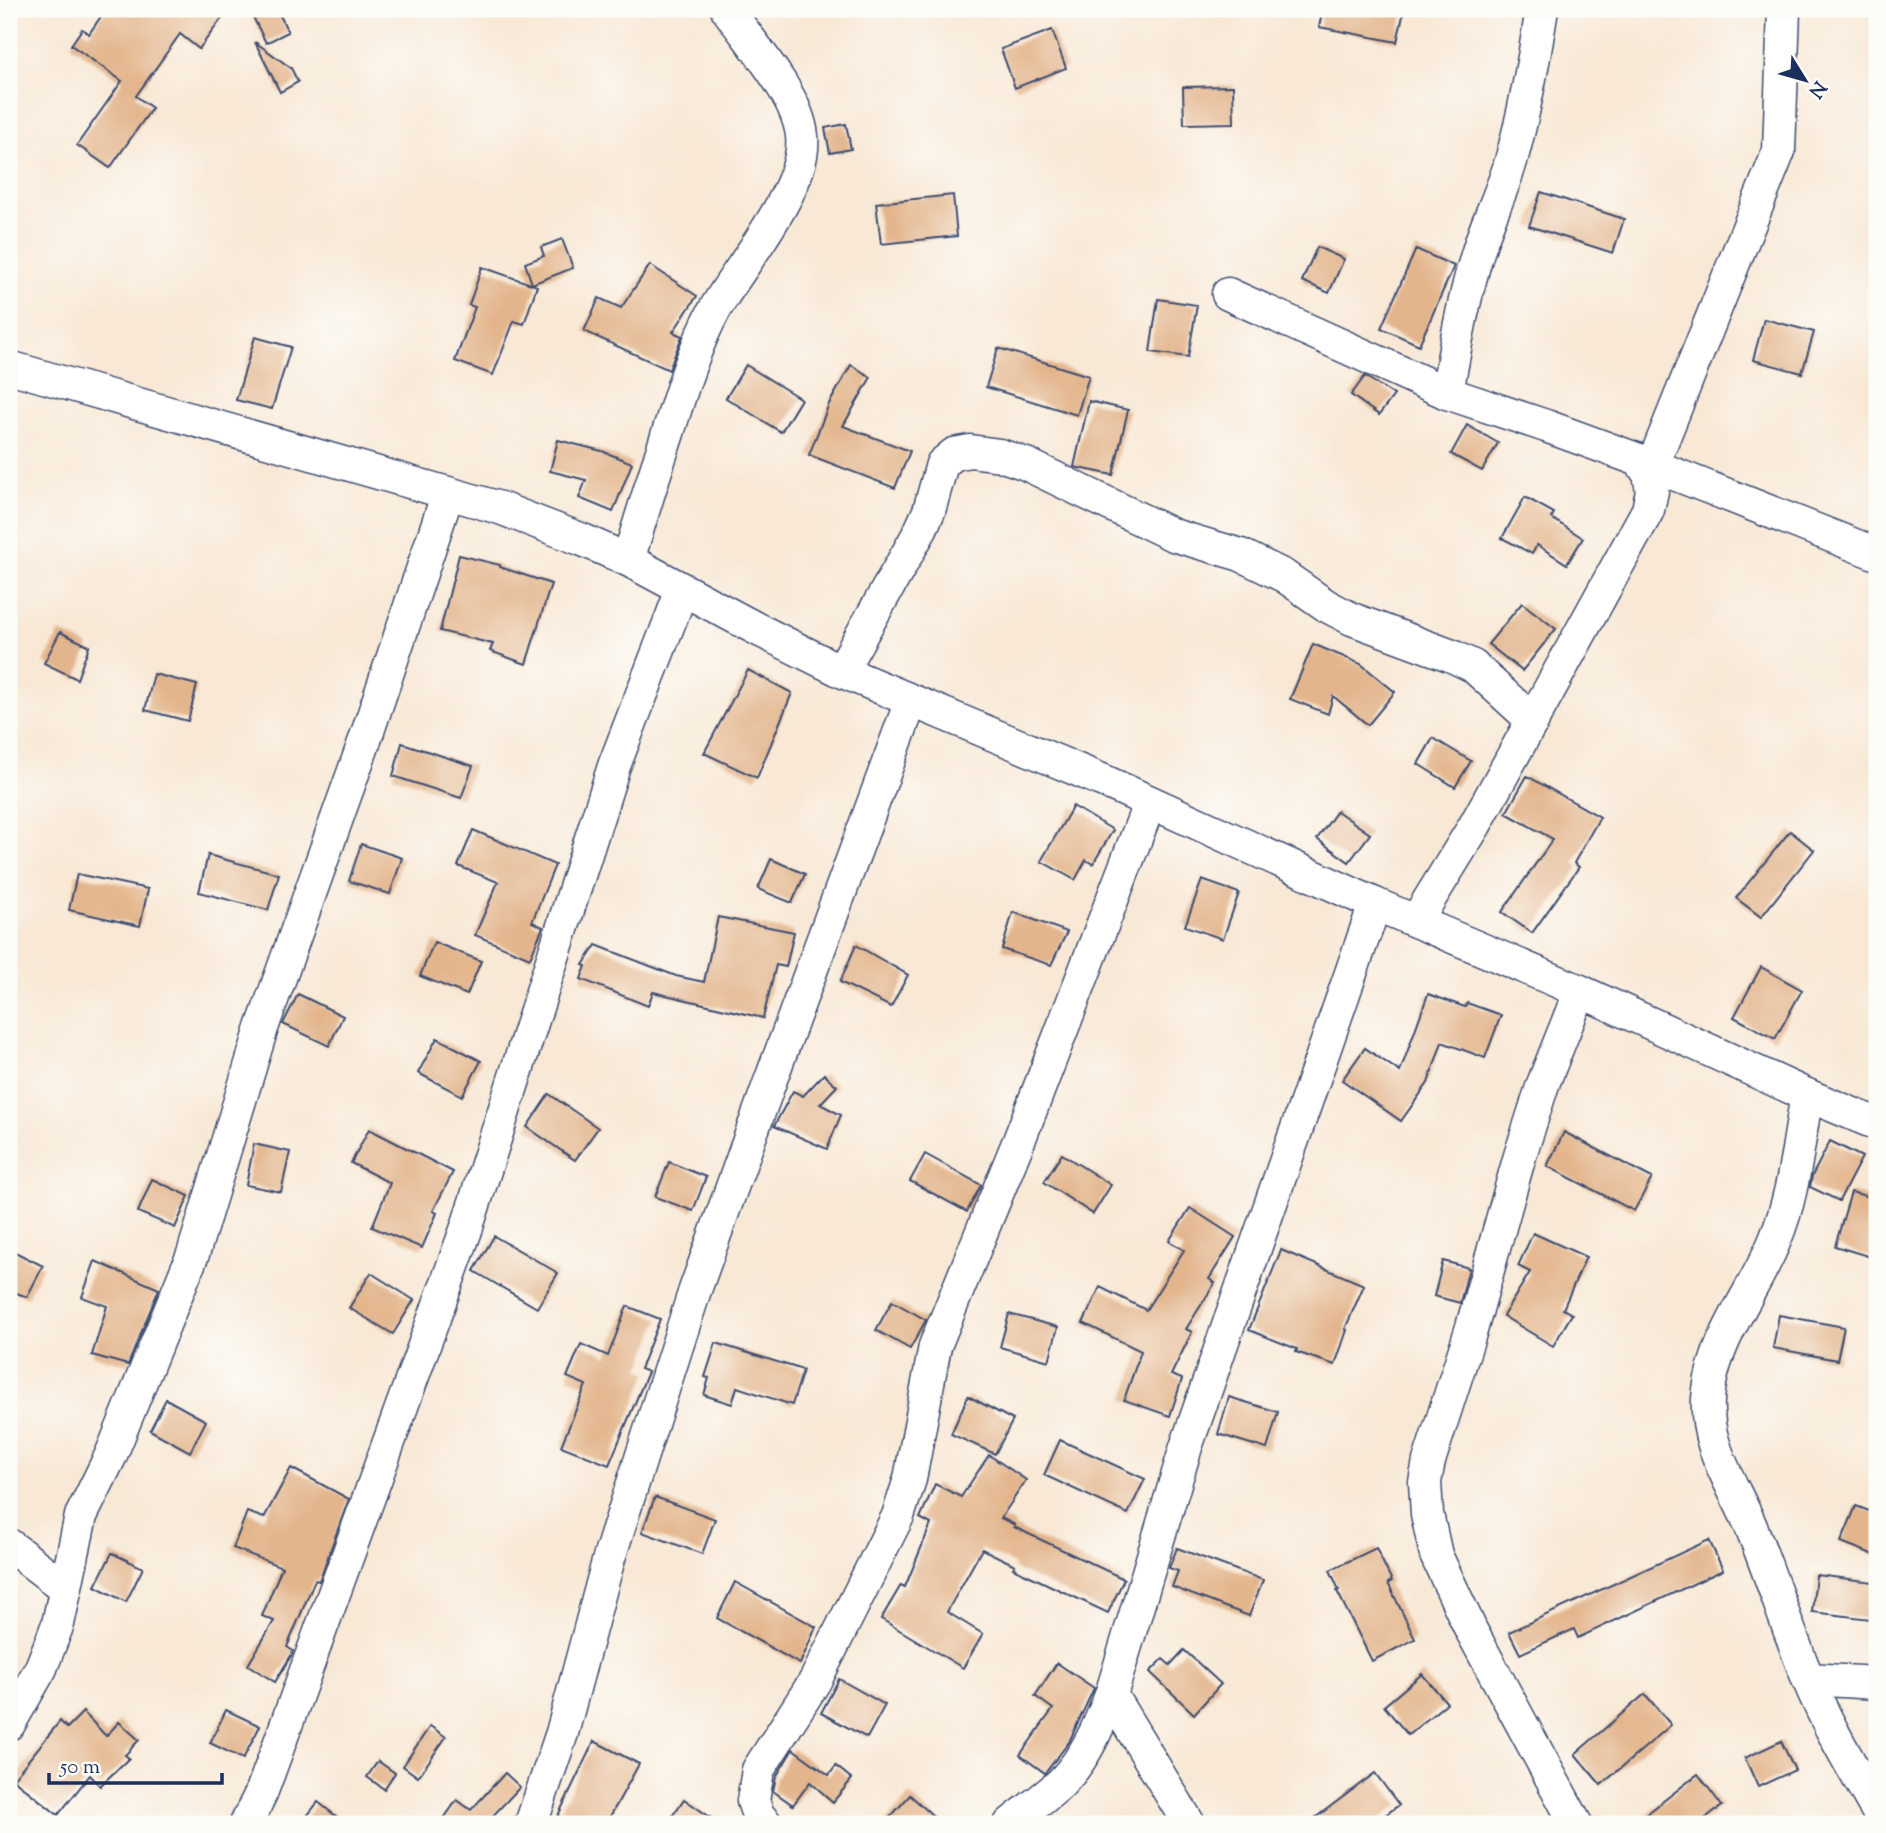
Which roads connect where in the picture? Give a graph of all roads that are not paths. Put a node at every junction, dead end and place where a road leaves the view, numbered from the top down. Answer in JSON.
{"nodes":[{"id":1,"x":727,"y":9,"type":"edge"},
{"id":2,"x":1542,"y":9,"type":"edge"},
{"id":3,"x":1784,"y":9,"type":"edge"},
{"id":4,"x":1228,"y":294,"type":"dead end"},
{"id":5,"x":9,"y":367,"type":"edge"},
{"id":6,"x":1447,"y":393,"type":"junction"},
{"id":7,"x":1647,"y":467,"type":"junction"},
{"id":8,"x":448,"y":493,"type":"junction"},
{"id":9,"x":1877,"y":554,"type":"edge"},
{"id":10,"x":628,"y":560,"type":"junction"},
{"id":11,"x":682,"y":590,"type":"junction"},
{"id":12,"x":841,"y":671,"type":"junction"},
{"id":13,"x":911,"y":701,"type":"junction"},
{"id":14,"x":1533,"y":721,"type":"junction"},
{"id":15,"x":1150,"y":802,"type":"junction"},
{"id":16,"x":1375,"y":904,"type":"junction"},
{"id":17,"x":1416,"y":921,"type":"junction"},
{"id":18,"x":1580,"y":991,"type":"junction"},
{"id":19,"x":1807,"y":1095,"type":"junction"},
{"id":20,"x":1877,"y":1124,"type":"edge"},
{"id":21,"x":9,"y":1545,"type":"edge"},
{"id":22,"x":65,"y":1588,"type":"junction"},
{"id":23,"x":1808,"y":1679,"type":"junction"},
{"id":24,"x":1877,"y":1683,"type":"edge"},
{"id":25,"x":1111,"y":1695,"type":"junction"},
{"id":26,"x":9,"y":1724,"type":"edge"},
{"id":27,"x":1877,"y":1810,"type":"edge"},
{"id":28,"x":246,"y":1824,"type":"edge"},
{"id":29,"x":531,"y":1824,"type":"edge"},
{"id":30,"x":766,"y":1824,"type":"edge"},
{"id":31,"x":1010,"y":1824,"type":"edge"},
{"id":32,"x":1189,"y":1824,"type":"edge"},
{"id":33,"x":1576,"y":1824,"type":"edge"}],
"edges":[{"from":1,"to":10,"type":"street"},
{"from":2,"to":6,"type":"street"},
{"from":3,"to":7,"type":"street"},
{"from":4,"to":6,"type":"street"},
{"from":5,"to":8,"type":"street"},
{"from":6,"to":7,"type":"street"},
{"from":7,"to":9,"type":"street"},
{"from":7,"to":14,"type":"street"},
{"from":8,"to":10,"type":"street"},
{"from":8,"to":22,"type":"street"},
{"from":10,"to":11,"type":"street"},
{"from":11,"to":12,"type":"street"},
{"from":11,"to":28,"type":"street"},
{"from":12,"to":13,"type":"street"},
{"from":12,"to":14,"type":"street"},
{"from":13,"to":15,"type":"street"},
{"from":13,"to":29,"type":"street"},
{"from":14,"to":17,"type":"street"},
{"from":15,"to":16,"type":"street"},
{"from":15,"to":30,"type":"street"},
{"from":16,"to":17,"type":"street"},
{"from":16,"to":25,"type":"street"},
{"from":17,"to":18,"type":"street"},
{"from":18,"to":19,"type":"street"},
{"from":18,"to":33,"type":"street"},
{"from":19,"to":20,"type":"street"},
{"from":19,"to":23,"type":"street"},
{"from":21,"to":22,"type":"street"},
{"from":22,"to":26,"type":"street"},
{"from":23,"to":24,"type":"street"},
{"from":23,"to":27,"type":"street"},
{"from":25,"to":31,"type":"street"},
{"from":25,"to":32,"type":"street"}]}
